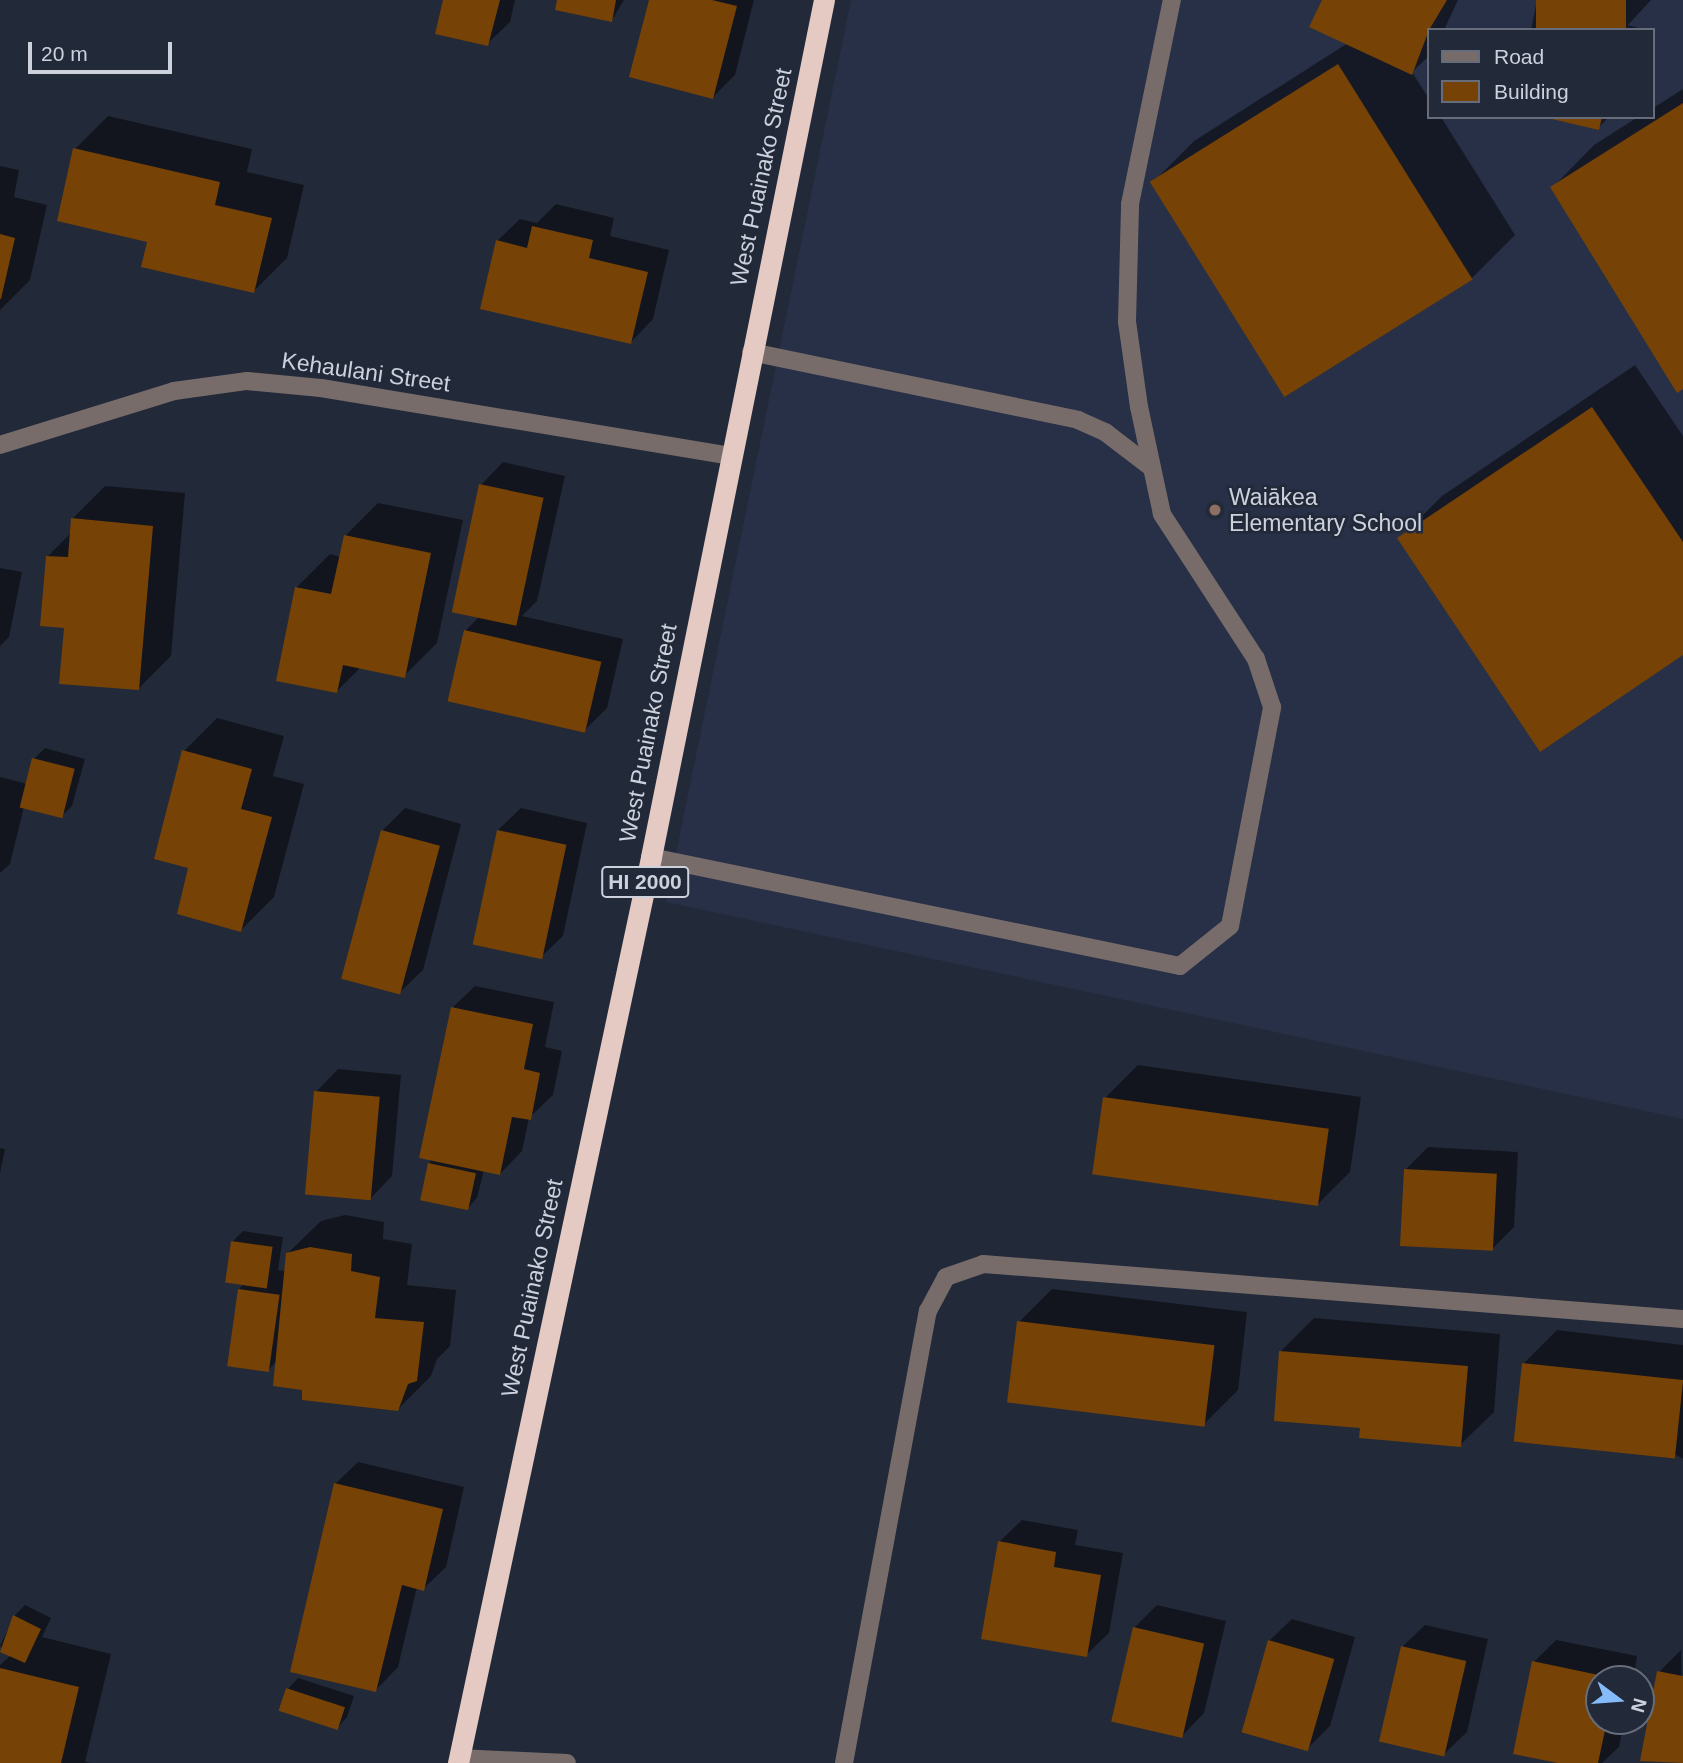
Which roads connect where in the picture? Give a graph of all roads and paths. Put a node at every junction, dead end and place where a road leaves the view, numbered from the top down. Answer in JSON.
{"nodes":[{"id":1,"x":824,"y":0,"type":"edge"},
{"id":2,"x":1172,"y":0,"type":"edge"},
{"id":3,"x":751,"y":352,"type":"junction"},
{"id":4,"x":0,"y":445,"type":"edge"},
{"id":5,"x":730,"y":456,"type":"junction"},
{"id":6,"x":1152,"y":468,"type":"junction"},
{"id":7,"x":651,"y":857,"type":"junction"},
{"id":8,"x":1683,"y":1319,"type":"edge"},
{"id":9,"x":458,"y":1760,"type":"edge"},
{"id":10,"x":567,"y":1763,"type":"edge"},
{"id":11,"x":844,"y":1763,"type":"edge"}],
"edges":[{"from":1,"to":3,"type":"highway","name":"West Puainako Street","number":"HI 2000"},
{"from":2,"to":6,"type":"street"},
{"from":3,"to":5,"type":"highway","name":"West Puainako Street","number":"HI 2000"},
{"from":3,"to":6,"type":"street"},
{"from":4,"to":5,"type":"street","name":"Kehaulani Street"},
{"from":5,"to":7,"type":"highway","name":"West Puainako Street","number":"HI 2000"},
{"from":6,"to":7,"type":"street"},
{"from":7,"to":9,"type":"highway","name":"West Puainako Street","number":"HI 2000"},
{"from":8,"to":11,"type":"street"},
{"from":9,"to":10,"type":"street"}]}
